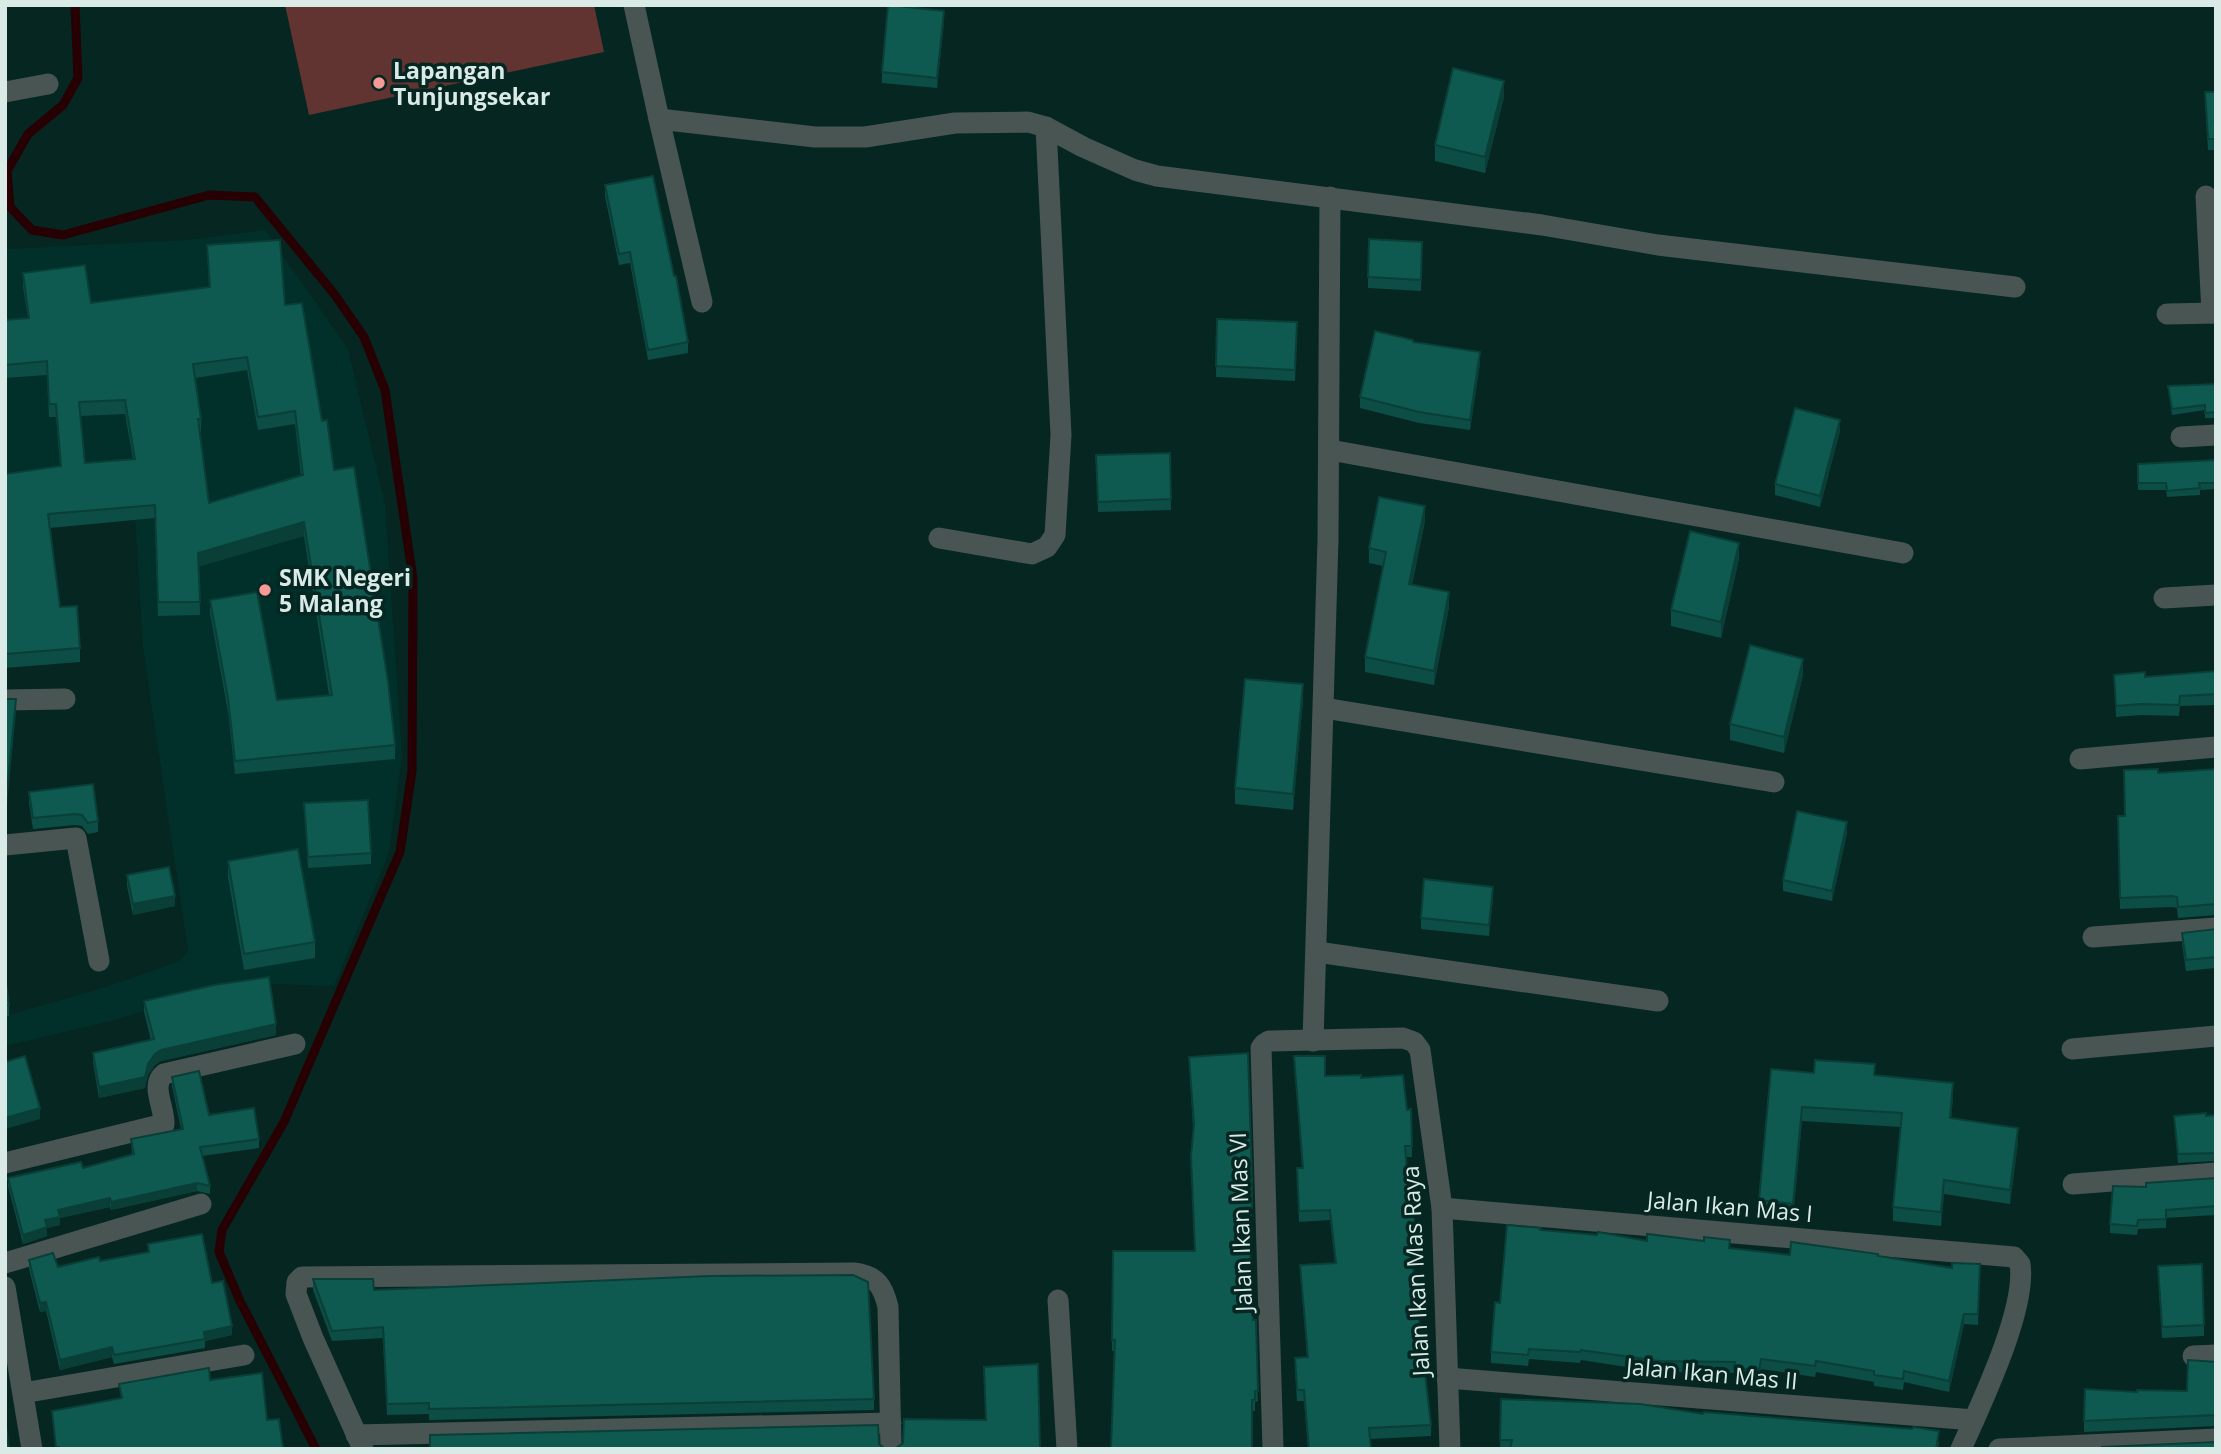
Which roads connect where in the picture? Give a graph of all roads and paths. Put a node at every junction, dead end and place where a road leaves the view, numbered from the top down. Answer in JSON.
{"nodes":[{"id":1,"x":634,"y":5,"type":"edge"},
{"id":2,"x":48,"y":84,"type":"dead end"},
{"id":3,"x":5,"y":92,"type":"edge"},
{"id":4,"x":659,"y":119,"type":"junction"},
{"id":5,"x":1046,"y":127,"type":"junction"},
{"id":6,"x":2206,"y":196,"type":"dead end"},
{"id":7,"x":1330,"y":197,"type":"junction"},
{"id":8,"x":2015,"y":287,"type":"dead end"},
{"id":9,"x":702,"y":302,"type":"dead end"},
{"id":10,"x":2214,"y":313,"type":"edge"},
{"id":11,"x":2167,"y":314,"type":"dead end"},
{"id":12,"x":2216,"y":435,"type":"edge"},
{"id":13,"x":2181,"y":437,"type":"dead end"},
{"id":14,"x":1330,"y":450,"type":"junction"},
{"id":15,"x":939,"y":538,"type":"dead end"},
{"id":16,"x":1903,"y":554,"type":"dead end"},
{"id":17,"x":2216,"y":595,"type":"edge"},
{"id":18,"x":2164,"y":598,"type":"dead end"},
{"id":19,"x":65,"y":699,"type":"dead end"},
{"id":20,"x":5,"y":700,"type":"edge"},
{"id":21,"x":1324,"y":708,"type":"junction"},
{"id":22,"x":2216,"y":747,"type":"edge"},
{"id":23,"x":2080,"y":759,"type":"dead end"},
{"id":24,"x":1774,"y":782,"type":"dead end"},
{"id":25,"x":5,"y":845,"type":"edge"},
{"id":26,"x":2216,"y":928,"type":"edge"},
{"id":27,"x":2093,"y":937,"type":"dead end"},
{"id":28,"x":1317,"y":953,"type":"junction"},
{"id":29,"x":99,"y":961,"type":"dead end"},
{"id":30,"x":1658,"y":1001,"type":"dead end"},
{"id":31,"x":2216,"y":1036,"type":"edge"},
{"id":32,"x":1312,"y":1041,"type":"junction"},
{"id":33,"x":295,"y":1044,"type":"dead end"},
{"id":34,"x":2072,"y":1049,"type":"dead end"},
{"id":35,"x":5,"y":1163,"type":"edge"},
{"id":36,"x":2216,"y":1173,"type":"edge"},
{"id":37,"x":2073,"y":1184,"type":"dead end"},
{"id":38,"x":201,"y":1203,"type":"dead end"},
{"id":39,"x":1442,"y":1208,"type":"junction"},
{"id":40,"x":5,"y":1263,"type":"edge"},
{"id":41,"x":5,"y":1287,"type":"edge"},
{"id":42,"x":1058,"y":1300,"type":"dead end"},
{"id":43,"x":2216,"y":1354,"type":"edge"},
{"id":44,"x":244,"y":1355,"type":"dead end"},
{"id":45,"x":2193,"y":1356,"type":"dead end"},
{"id":46,"x":1447,"y":1378,"type":"junction"},
{"id":47,"x":23,"y":1393,"type":"junction"},
{"id":48,"x":1974,"y":1420,"type":"junction"},
{"id":49,"x":891,"y":1423,"type":"junction"},
{"id":50,"x":2216,"y":1439,"type":"edge"},
{"id":51,"x":359,"y":1442,"type":"edge"},
{"id":52,"x":32,"y":1449,"type":"edge"},
{"id":53,"x":891,"y":1449,"type":"edge"},
{"id":54,"x":1067,"y":1449,"type":"edge"},
{"id":55,"x":1273,"y":1449,"type":"edge"},
{"id":56,"x":1450,"y":1449,"type":"edge"},
{"id":57,"x":1961,"y":1449,"type":"edge"},
{"id":58,"x":1999,"y":1449,"type":"edge"}],
"edges":[{"from":1,"to":4,"type":"street"},
{"from":2,"to":3,"type":"street"},
{"from":4,"to":5,"type":"street"},
{"from":4,"to":9,"type":"street"},
{"from":5,"to":7,"type":"street"},
{"from":5,"to":15,"type":"street"},
{"from":6,"to":10,"type":"street"},
{"from":7,"to":8,"type":"street"},
{"from":7,"to":14,"type":"street"},
{"from":10,"to":11,"type":"street"},
{"from":12,"to":13,"type":"street"},
{"from":14,"to":16,"type":"street"},
{"from":14,"to":21,"type":"street"},
{"from":17,"to":18,"type":"street"},
{"from":19,"to":20,"type":"street"},
{"from":21,"to":24,"type":"street"},
{"from":21,"to":28,"type":"street"},
{"from":22,"to":23,"type":"street"},
{"from":25,"to":29,"type":"street"},
{"from":26,"to":27,"type":"street"},
{"from":28,"to":30,"type":"street"},
{"from":28,"to":32,"type":"street"},
{"from":31,"to":34,"type":"street"},
{"from":32,"to":39,"type":"street","name":"Jalan Ikan Mas Raya"},
{"from":32,"to":55,"type":"street","name":"Jalan Ikan Mas VI"},
{"from":33,"to":35,"type":"street"},
{"from":36,"to":37,"type":"street"},
{"from":38,"to":40,"type":"street"},
{"from":39,"to":46,"type":"street","name":"Jalan Ikan Mas Raya"},
{"from":39,"to":48,"type":"street","name":"Jalan Ikan Mas I"},
{"from":41,"to":47,"type":"street"},
{"from":42,"to":54,"type":"street"},
{"from":43,"to":45,"type":"street"},
{"from":44,"to":47,"type":"street"},
{"from":46,"to":48,"type":"street","name":"Jalan Ikan Mas II"},
{"from":46,"to":56,"type":"street","name":"Jalan Ikan Mas Raya"},
{"from":47,"to":52,"type":"street"},
{"from":48,"to":57,"type":"street"},
{"from":49,"to":51,"type":"street"},
{"from":49,"to":51,"type":"street"},
{"from":49,"to":53,"type":"street"},
{"from":50,"to":58,"type":"street"}]}
